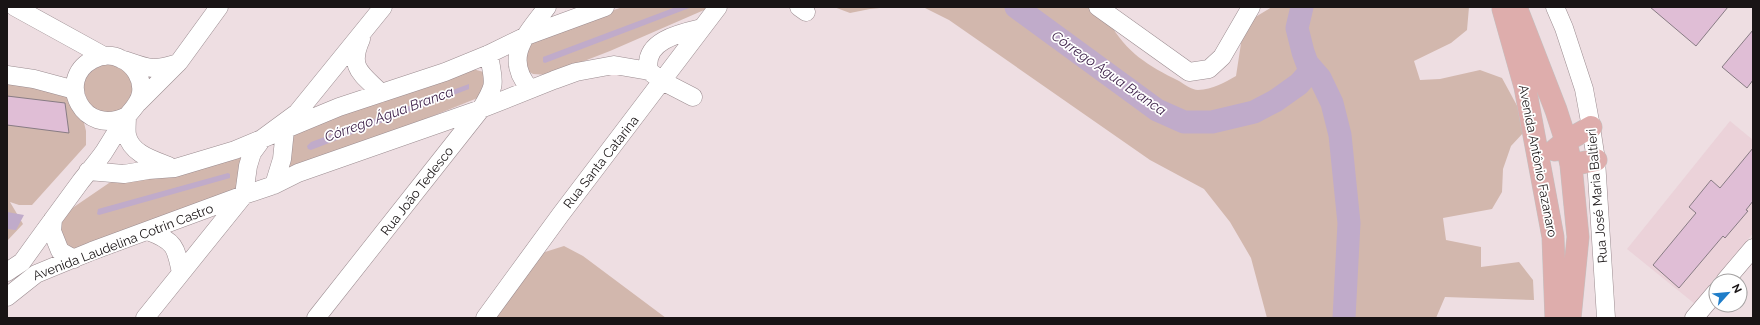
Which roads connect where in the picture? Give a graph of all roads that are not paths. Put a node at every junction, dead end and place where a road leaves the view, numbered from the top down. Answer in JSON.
{"nodes":[{"id":1,"x":15,"y":7,"type":"edge"},
{"id":2,"x":219,"y":7,"type":"edge"},
{"id":3,"x":383,"y":7,"type":"edge"},
{"id":4,"x":548,"y":7,"type":"edge"},
{"id":5,"x":605,"y":7,"type":"edge"},
{"id":6,"x":718,"y":7,"type":"edge"},
{"id":7,"x":1098,"y":7,"type":"edge"},
{"id":8,"x":1502,"y":7,"type":"edge"},
{"id":9,"x":1516,"y":7,"type":"edge"},
{"id":10,"x":1555,"y":7,"type":"edge"},
{"id":11,"x":1245,"y":10,"type":"edge"},
{"id":12,"x":702,"y":28,"type":"junction"},
{"id":13,"x":364,"y":30,"type":"junction"},
{"id":14,"x":526,"y":36,"type":"junction"},
{"id":15,"x":489,"y":54,"type":"junction"},
{"id":16,"x":104,"y":56,"type":"junction"},
{"id":17,"x":123,"y":59,"type":"junction"},
{"id":18,"x":179,"y":62,"type":"junction"},
{"id":19,"x":7,"y":75,"type":"edge"},
{"id":20,"x":656,"y":76,"type":"junction"},
{"id":21,"x":75,"y":90,"type":"junction"},
{"id":22,"x":530,"y":90,"type":"junction"},
{"id":23,"x":381,"y":92,"type":"junction"},
{"id":24,"x":693,"y":97,"type":"dead end"},
{"id":25,"x":481,"y":109,"type":"junction"},
{"id":26,"x":132,"y":110,"type":"junction"},
{"id":27,"x":90,"y":117,"type":"junction"},
{"id":28,"x":1592,"y":127,"type":"junction"},
{"id":29,"x":285,"y":130,"type":"junction"},
{"id":30,"x":263,"y":138,"type":"junction"},
{"id":31,"x":1566,"y":141,"type":"junction"},
{"id":32,"x":103,"y":153,"type":"junction"},
{"id":33,"x":1596,"y":160,"type":"junction"},
{"id":34,"x":1571,"y":165,"type":"junction"},
{"id":35,"x":175,"y":168,"type":"junction"},
{"id":36,"x":1540,"y":168,"type":"junction"},
{"id":37,"x":88,"y":171,"type":"junction"},
{"id":38,"x":274,"y":185,"type":"junction"},
{"id":39,"x":244,"y":195,"type":"junction"},
{"id":40,"x":53,"y":219,"type":"junction"},
{"id":41,"x":148,"y":231,"type":"junction"},
{"id":42,"x":1554,"y":237,"type":"junction"},
{"id":43,"x":1578,"y":237,"type":"junction"},
{"id":44,"x":1753,"y":248,"type":"edge"},
{"id":45,"x":74,"y":258,"type":"junction"},
{"id":46,"x":7,"y":272,"type":"edge"},
{"id":47,"x":181,"y":273,"type":"junction"},
{"id":48,"x":1733,"y":273,"type":"edge"},
{"id":49,"x":7,"y":297,"type":"edge"},
{"id":50,"x":1708,"y":301,"type":"edge"},
{"id":51,"x":145,"y":318,"type":"edge"},
{"id":52,"x":316,"y":318,"type":"edge"},
{"id":53,"x":485,"y":318,"type":"edge"},
{"id":54,"x":1556,"y":318,"type":"edge"},
{"id":55,"x":1570,"y":318,"type":"edge"},
{"id":56,"x":1606,"y":318,"type":"edge"},
{"id":57,"x":1694,"y":318,"type":"edge"}],
"edges":[{"from":1,"to":16,"type":"street"},
{"from":2,"to":18,"type":"street"},
{"from":3,"to":13,"type":"street"},
{"from":4,"to":14,"type":"street"},
{"from":5,"to":14,"type":"street"},
{"from":6,"to":12,"type":"street","name":"Rua Santa Catarina"},
{"from":7,"to":11,"type":"street"},
{"from":8,"to":36,"type":"main road","name":"Avenida Antônio Fazanaro"},
{"from":9,"to":31,"type":"main road","name":"Avenida Antônio Fazanaro"},
{"from":10,"to":28,"type":"street","name":"Rua José Maria Baltieri"},
{"from":12,"to":20,"type":"street","name":"Rua Santa Catarina"},
{"from":12,"to":20,"type":"street"},
{"from":13,"to":23,"type":"street"},
{"from":13,"to":30,"type":"street"},
{"from":14,"to":15,"type":"street"},
{"from":14,"to":22,"type":"street"},
{"from":15,"to":23,"type":"street"},
{"from":15,"to":25,"type":"street","name":"Rua João Tedesco"},
{"from":16,"to":17,"type":"street"},
{"from":16,"to":21,"type":"street"},
{"from":17,"to":18,"type":"street"},
{"from":17,"to":26,"type":"street"},
{"from":18,"to":26,"type":"street"},
{"from":19,"to":21,"type":"street"},
{"from":20,"to":22,"type":"street","name":"Avenida Laudelina Cotrin Castro"},
{"from":20,"to":24,"type":"street","name":"Avenida Laudelina Cotrin Castro"},
{"from":20,"to":53,"type":"street","name":"Rua Santa Catarina"},
{"from":21,"to":27,"type":"street"},
{"from":22,"to":25,"type":"street","name":"Avenida Laudelina Cotrin Castro"},
{"from":23,"to":29,"type":"street"},
{"from":25,"to":38,"type":"street","name":"Avenida Laudelina Cotrin Castro"},
{"from":25,"to":52,"type":"street","name":"Rua João Tedesco"},
{"from":26,"to":27,"type":"street"},
{"from":26,"to":32,"type":"street"},
{"from":26,"to":35,"type":"street"},
{"from":27,"to":32,"type":"street"},
{"from":28,"to":31,"type":"main road"},
{"from":28,"to":33,"type":"street","name":"Rua José Maria Baltieri"},
{"from":29,"to":30,"type":"street"},
{"from":29,"to":38,"type":"street"},
{"from":30,"to":35,"type":"street"},
{"from":30,"to":39,"type":"street"},
{"from":31,"to":34,"type":"main road","name":"Avenida Antônio Fazanaro"},
{"from":31,"to":36,"type":"main road"},
{"from":32,"to":37,"type":"street"},
{"from":33,"to":34,"type":"main road"},
{"from":33,"to":56,"type":"street","name":"Rua José Maria Baltieri"},
{"from":34,"to":43,"type":"main road","name":"Avenida Antônio Fazanaro"},
{"from":35,"to":37,"type":"street"},
{"from":36,"to":42,"type":"main road","name":"Avenida Antônio Fazanaro"},
{"from":37,"to":40,"type":"street"},
{"from":38,"to":39,"type":"street","name":"Avenida Laudelina Cotrin Castro"},
{"from":39,"to":41,"type":"street","name":"Avenida Laudelina Cotrin Castro"},
{"from":39,"to":47,"type":"street"},
{"from":40,"to":45,"type":"street"},
{"from":40,"to":46,"type":"street"},
{"from":41,"to":45,"type":"street","name":"Avenida Laudelina Cotrin Castro"},
{"from":41,"to":47,"type":"street"},
{"from":42,"to":43,"type":"main road"},
{"from":42,"to":54,"type":"main road","name":"Avenida Antônio Fazanaro"},
{"from":43,"to":55,"type":"main road","name":"Avenida Antônio Fazanaro"},
{"from":44,"to":48,"type":"street"},
{"from":45,"to":49,"type":"street","name":"Avenida Laudelina Cotrin Castro"},
{"from":47,"to":51,"type":"street"},
{"from":50,"to":57,"type":"street"}]}
